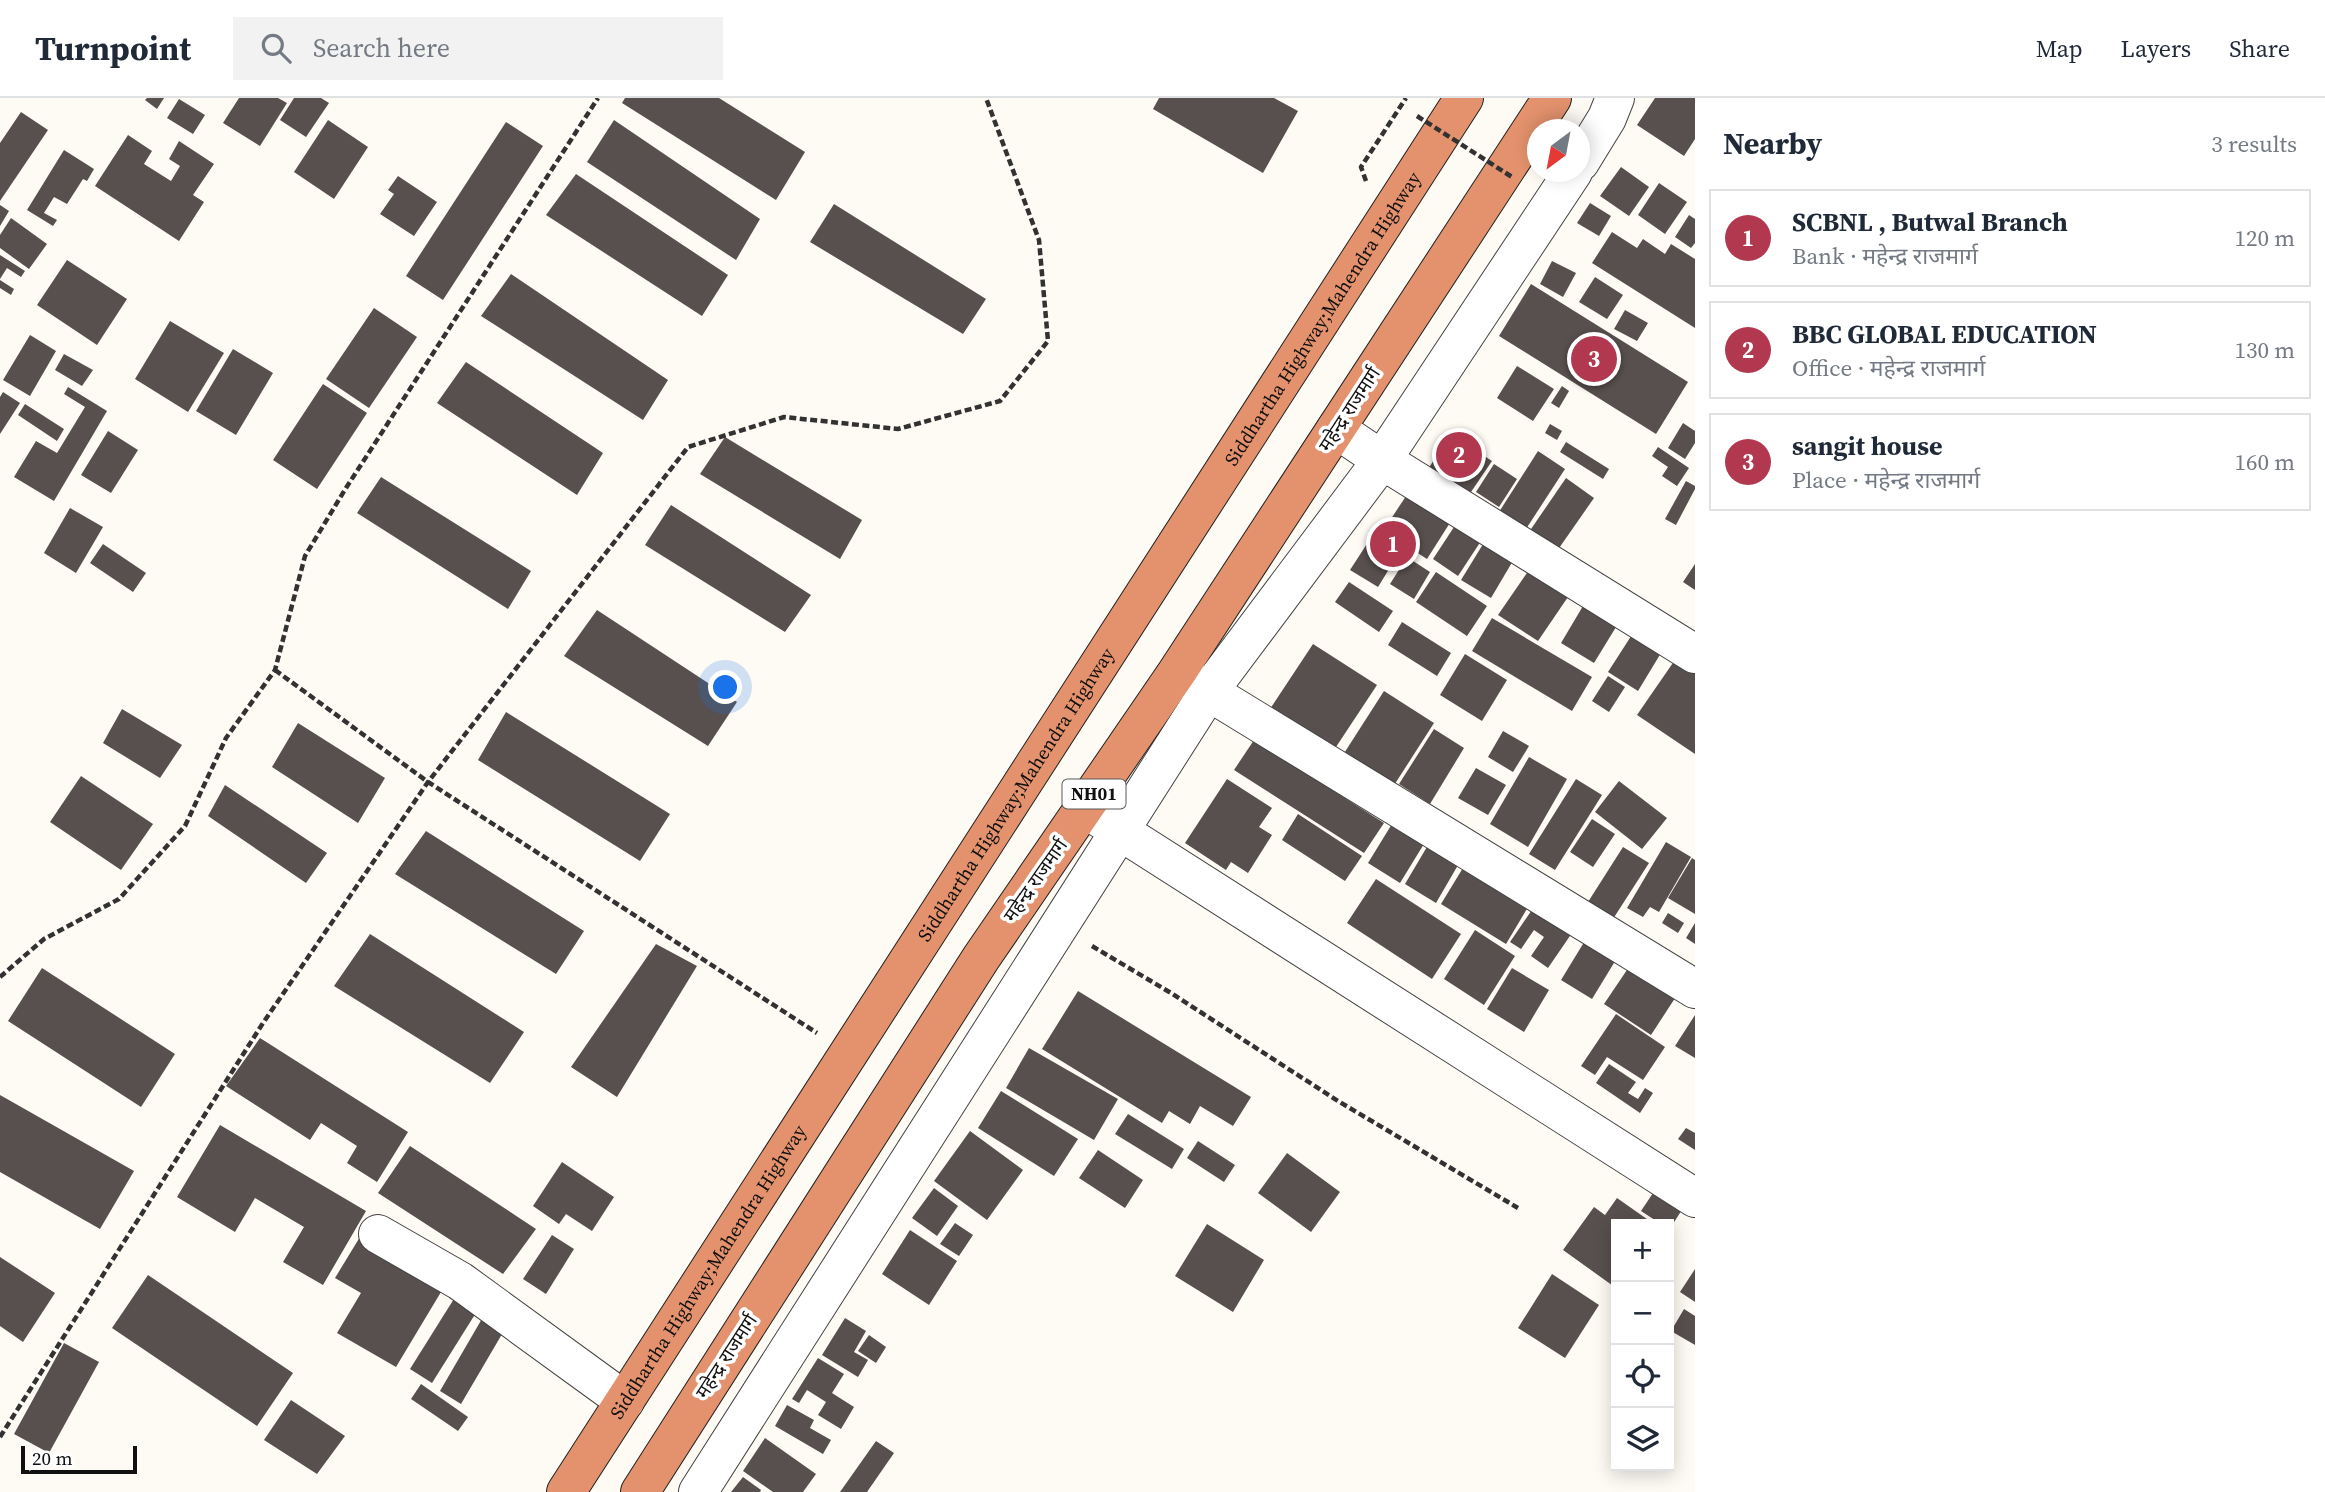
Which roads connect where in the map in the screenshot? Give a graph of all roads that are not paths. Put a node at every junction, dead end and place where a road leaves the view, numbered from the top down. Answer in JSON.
{"nodes":[{"id":1,"x":1464,"y":98,"type":"edge"},
{"id":2,"x":1552,"y":98,"type":"edge"},
{"id":3,"x":1615,"y":98,"type":"edge"},
{"id":4,"x":1590,"y":146,"type":"edge"},
{"id":5,"x":1566,"y":182,"type":"edge"},
{"id":6,"x":1336,"y":429,"type":"junction"},
{"id":7,"x":1382,"y":460,"type":"junction"},
{"id":8,"x":1695,"y":654,"type":"edge"},
{"id":9,"x":1177,"y":672,"type":"junction"},
{"id":10,"x":1209,"y":691,"type":"junction"},
{"id":11,"x":1084,"y":808,"type":"junction"},
{"id":12,"x":1120,"y":831,"type":"junction"},
{"id":13,"x":1695,"y":989,"type":"edge"},
{"id":14,"x":1695,"y":1198,"type":"edge"},
{"id":15,"x":378,"y":1234,"type":"dead end"},
{"id":16,"x":625,"y":1401,"type":"junction"},
{"id":17,"x":566,"y":1492,"type":"edge"},
{"id":18,"x":640,"y":1492,"type":"edge"},
{"id":19,"x":698,"y":1492,"type":"edge"}],
"edges":[{"from":1,"to":16,"type":"highway","name":"Siddhartha Highway;Mahendra Highway"},
{"from":2,"to":6,"type":"highway","name":"महेन्द्र राजमार्ग","number":"NH01"},
{"from":3,"to":4,"type":"street"},
{"from":5,"to":7,"type":"street"},
{"from":6,"to":7,"type":"street"},
{"from":6,"to":9,"type":"highway","name":"महेन्द्र राजमार्ग","number":"NH01"},
{"from":7,"to":8,"type":"street"},
{"from":7,"to":10,"type":"street"},
{"from":9,"to":10,"type":"street"},
{"from":9,"to":11,"type":"highway","name":"महेन्द्र राजमार्ग","number":"NH01"},
{"from":10,"to":12,"type":"street"},
{"from":10,"to":13,"type":"street"},
{"from":11,"to":12,"type":"street"},
{"from":11,"to":18,"type":"highway","name":"महेन्द्र राजमार्ग","number":"NH01"},
{"from":12,"to":14,"type":"street"},
{"from":12,"to":19,"type":"street"},
{"from":15,"to":16,"type":"street"},
{"from":16,"to":17,"type":"highway","name":"Siddhartha Highway;Mahendra Highway"}]}
